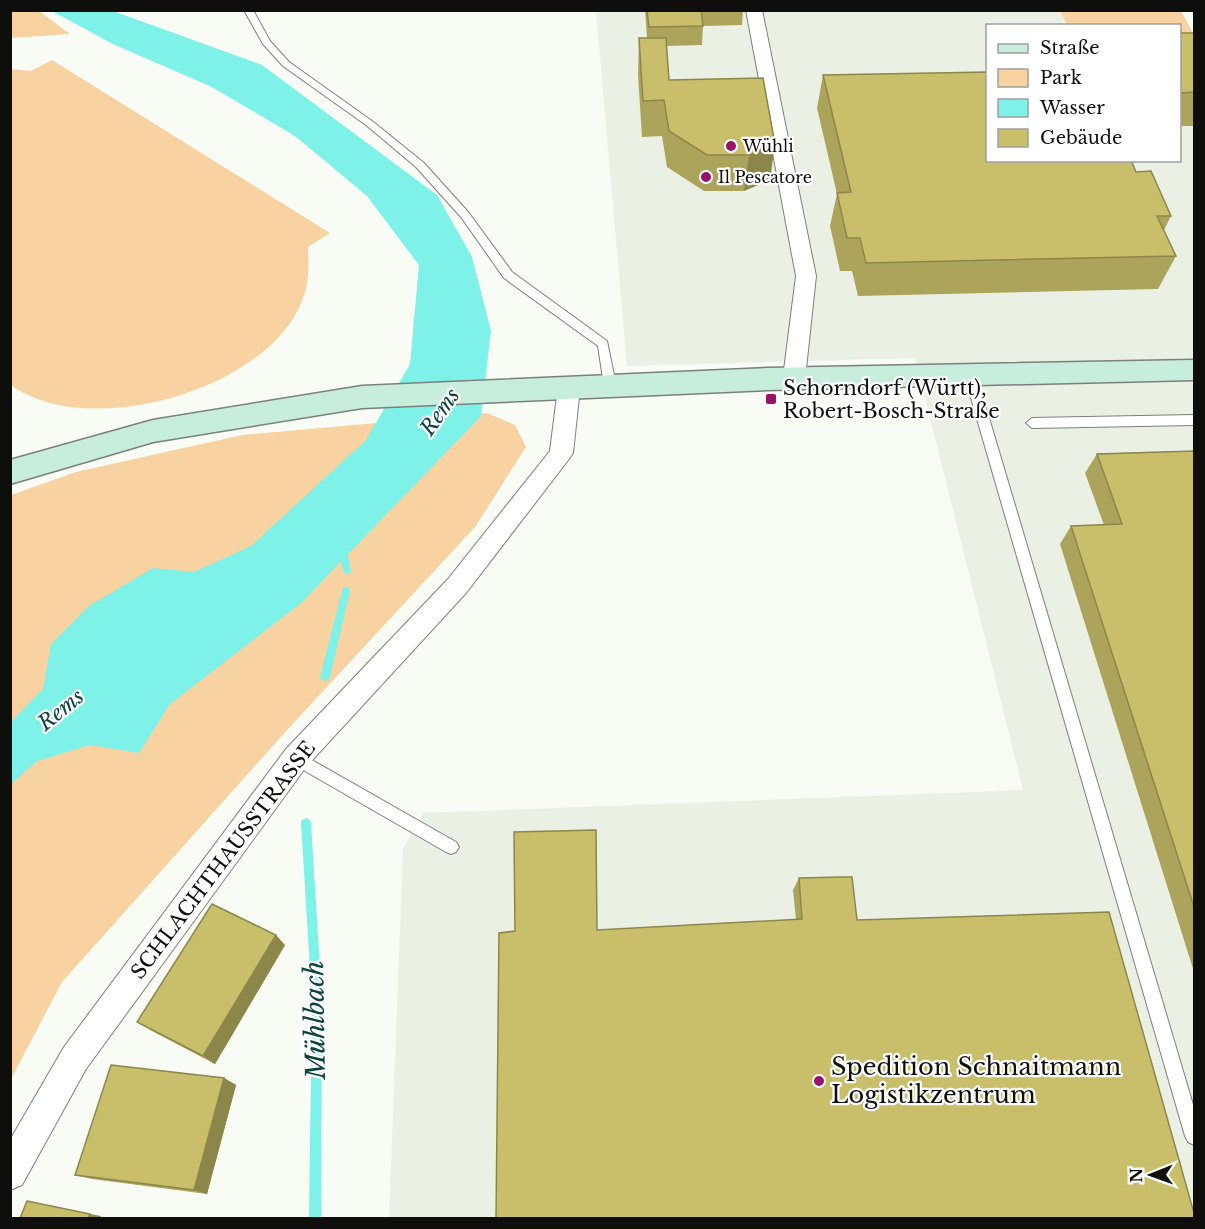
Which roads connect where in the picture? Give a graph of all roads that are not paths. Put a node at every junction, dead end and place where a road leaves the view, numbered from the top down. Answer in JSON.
{"nodes":[{"id":1,"x":248,"y":10,"type":"edge"},
{"id":2,"x":754,"y":10,"type":"edge"},
{"id":3,"x":1194,"y":370,"type":"edge"},
{"id":4,"x":970,"y":374,"type":"junction"},
{"id":5,"x":794,"y":378,"type":"junction"},
{"id":6,"x":610,"y":385,"type":"junction"},
{"id":7,"x":569,"y":388,"type":"junction"},
{"id":8,"x":1194,"y":420,"type":"edge"},
{"id":9,"x":1032,"y":423,"type":"dead end"},
{"id":10,"x":10,"y":472,"type":"edge"},
{"id":11,"x":296,"y":758,"type":"junction"},
{"id":12,"x":451,"y":847,"type":"dead end"},
{"id":13,"x":1194,"y":1136,"type":"edge"},
{"id":14,"x":10,"y":1173,"type":"edge"}],
"edges":[{"from":1,"to":6,"type":"lane"},
{"from":2,"to":5,"type":"street"},
{"from":3,"to":4,"type":"street"},
{"from":4,"to":5,"type":"street"},
{"from":4,"to":13,"type":"lane"},
{"from":5,"to":6,"type":"street"},
{"from":6,"to":7,"type":"street"},
{"from":7,"to":10,"type":"street"},
{"from":7,"to":11,"type":"street","name":"SCHLACHTHAUSSTRASSE"},
{"from":8,"to":9,"type":"lane"},
{"from":11,"to":12,"type":"lane"},
{"from":11,"to":14,"type":"street","name":"SCHLACHTHAUSSTRASSE"}]}
